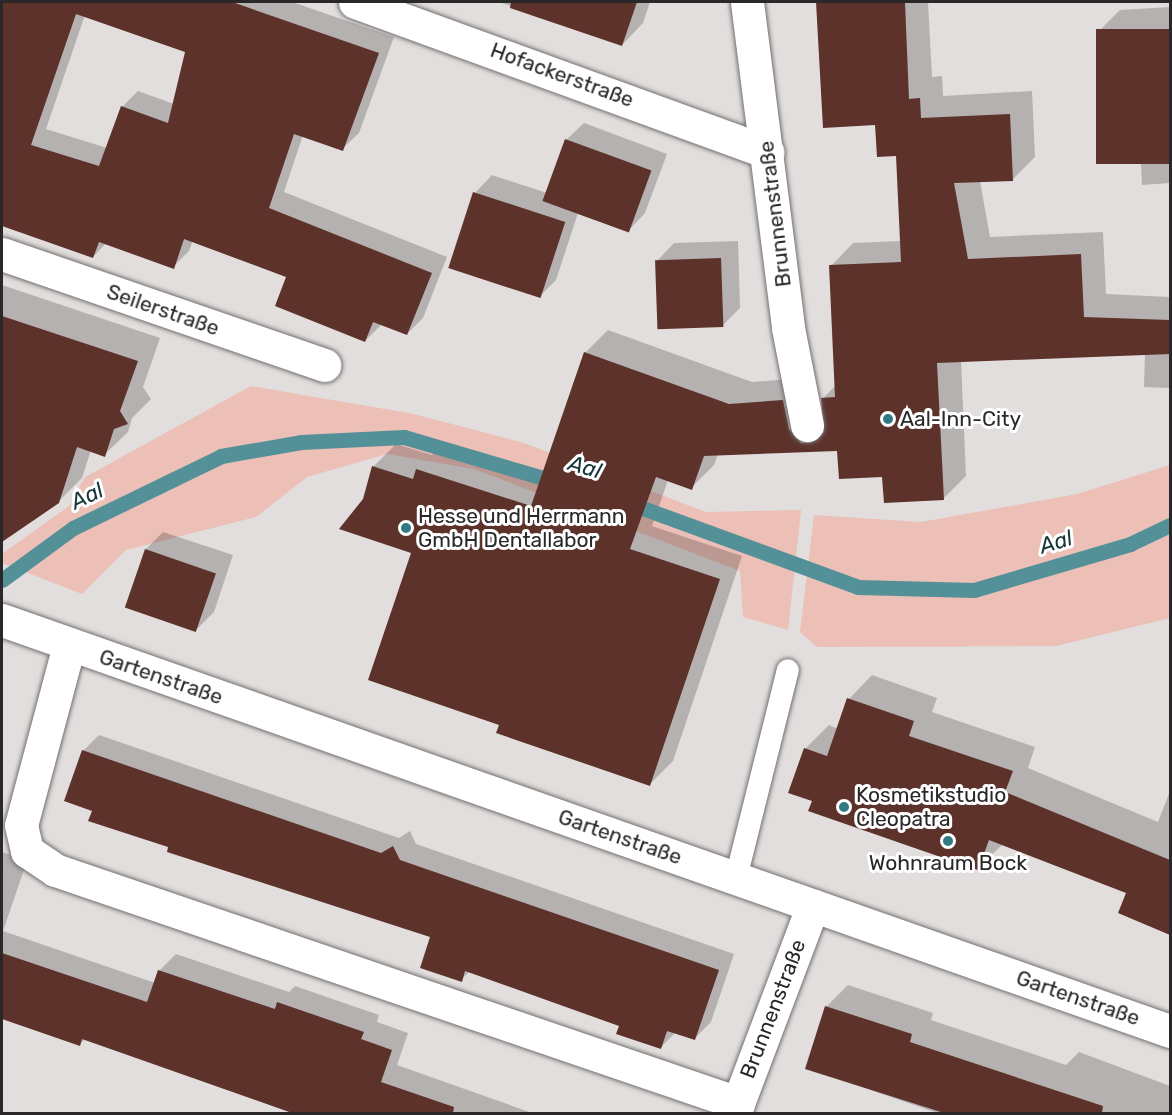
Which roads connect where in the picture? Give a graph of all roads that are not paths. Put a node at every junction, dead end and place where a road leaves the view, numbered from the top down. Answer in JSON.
{"nodes":[{"id":1,"x":355,"y":2,"type":"edge"},
{"id":2,"x":747,"y":2,"type":"edge"},
{"id":3,"x":768,"y":152,"type":"junction"},
{"id":4,"x":2,"y":254,"type":"edge"},
{"id":5,"x":324,"y":365,"type":"dead end"},
{"id":6,"x":807,"y":425,"type":"dead end"},
{"id":7,"x":2,"y":620,"type":"edge"},
{"id":8,"x":69,"y":645,"type":"junction"},
{"id":9,"x":788,"y":670,"type":"dead end"},
{"id":10,"x":736,"y":878,"type":"junction"},
{"id":11,"x":813,"y":905,"type":"junction"},
{"id":12,"x":1170,"y":1031,"type":"edge"},
{"id":13,"x":736,"y":1108,"type":"edge"}],
"edges":[{"from":1,"to":3,"type":"street","name":"Hofackerstraße"},
{"from":2,"to":3,"type":"street","name":"Brunnenstraße"},
{"from":3,"to":6,"type":"street","name":"Brunnenstraße"},
{"from":4,"to":5,"type":"street","name":"Seilerstraße"},
{"from":7,"to":8,"type":"street","name":"Gartenstraße"},
{"from":8,"to":10,"type":"street","name":"Gartenstraße"},
{"from":8,"to":13,"type":"street"},
{"from":9,"to":10,"type":"lane"},
{"from":10,"to":11,"type":"street","name":"Gartenstraße"},
{"from":11,"to":12,"type":"street","name":"Gartenstraße"},
{"from":11,"to":13,"type":"street","name":"Brunnenstraße"}]}
